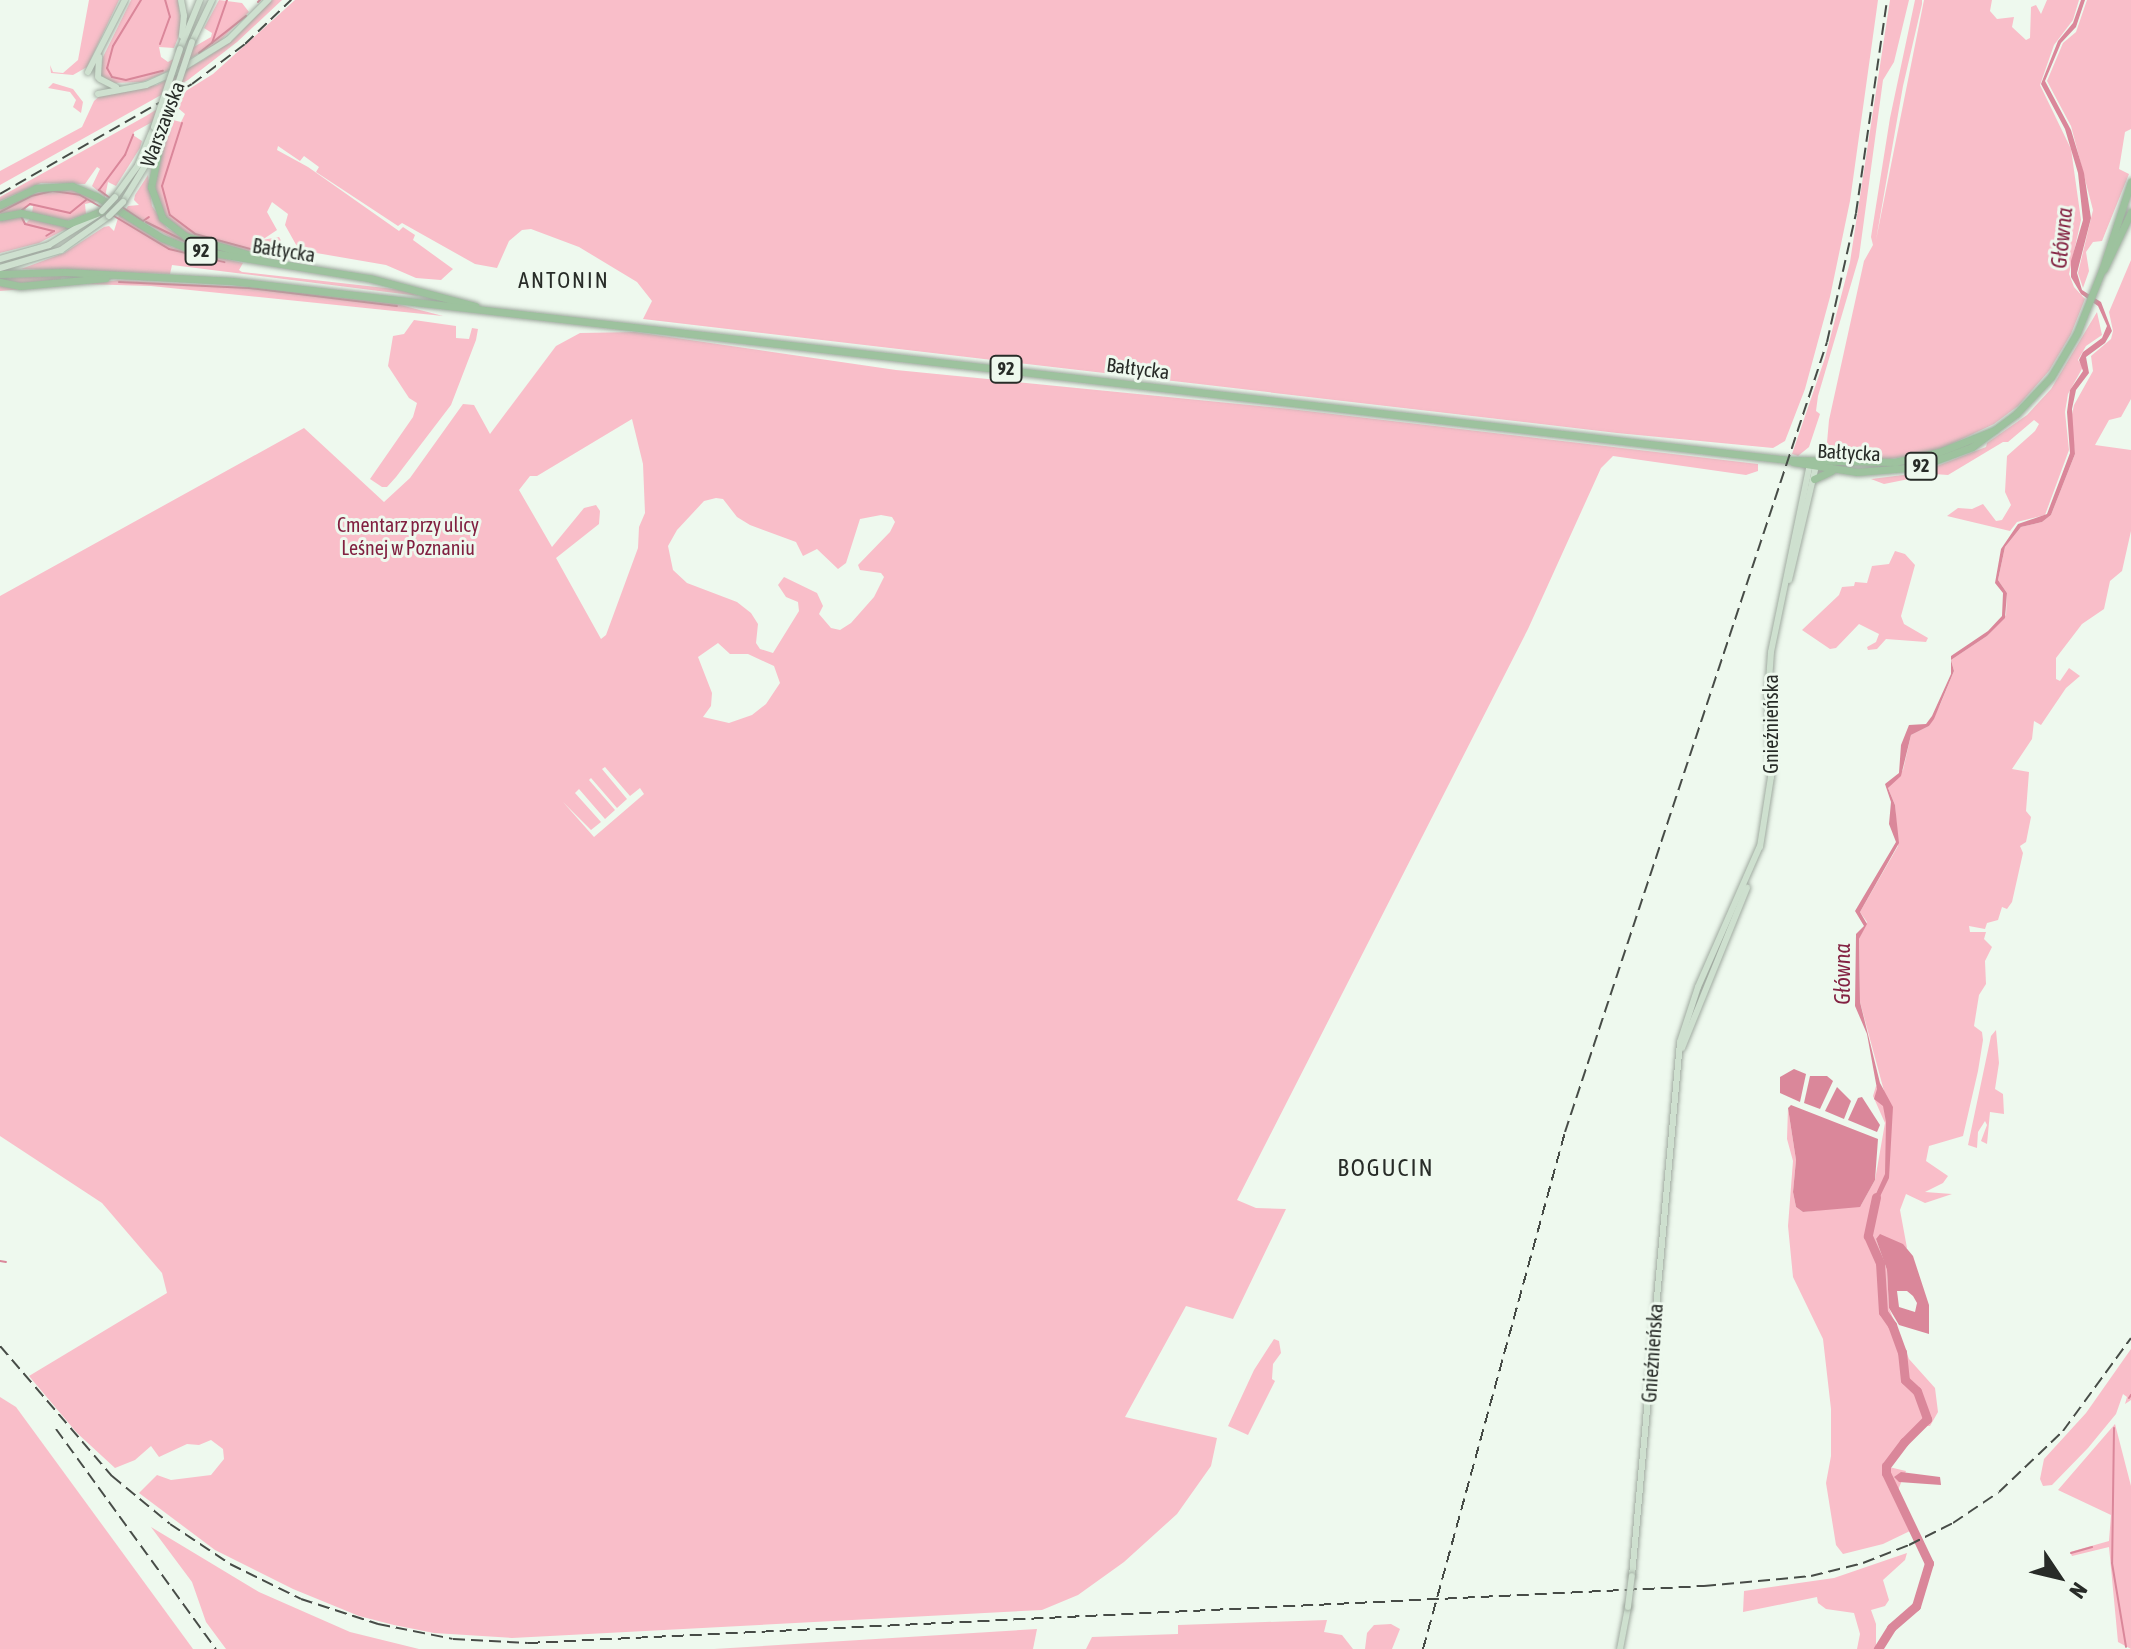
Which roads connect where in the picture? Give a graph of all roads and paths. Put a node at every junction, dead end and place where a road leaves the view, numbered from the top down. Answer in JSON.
{"nodes":[{"id":1,"x":181,"y":0,"type":"edge"},
{"id":2,"x":200,"y":0,"type":"edge"},
{"id":3,"x":212,"y":0,"type":"edge"},
{"id":4,"x":268,"y":0,"type":"edge"},
{"id":5,"x":125,"y":2,"type":"edge"},
{"id":6,"x":180,"y":49,"type":"junction"},
{"id":7,"x":99,"y":56,"type":"junction"},
{"id":8,"x":88,"y":72,"type":"dead end"},
{"id":9,"x":119,"y":88,"type":"junction"},
{"id":10,"x":98,"y":94,"type":"dead end"},
{"id":11,"x":161,"y":125,"type":"junction"},
{"id":12,"x":2131,"y":182,"type":"edge"},
{"id":13,"x":0,"y":205,"type":"edge"},
{"id":14,"x":2131,"y":212,"type":"edge"},
{"id":15,"x":105,"y":213,"type":"junction"},
{"id":16,"x":0,"y":217,"type":"edge"},
{"id":17,"x":0,"y":259,"type":"edge"},
{"id":18,"x":284,"y":267,"type":"junction"},
{"id":19,"x":0,"y":268,"type":"edge"},
{"id":20,"x":2102,"y":270,"type":"junction"},
{"id":21,"x":0,"y":274,"type":"edge"},
{"id":22,"x":132,"y":275,"type":"junction"},
{"id":23,"x":0,"y":282,"type":"edge"},
{"id":24,"x":484,"y":310,"type":"junction"},
{"id":25,"x":1995,"y":430,"type":"junction"},
{"id":26,"x":1813,"y":463,"type":"junction"},
{"id":27,"x":1837,"y":470,"type":"junction"},
{"id":28,"x":1814,"y":479,"type":"junction"},
{"id":29,"x":1781,"y":602,"type":"junction"},
{"id":30,"x":1620,"y":1649,"type":"edge"}],
"edges":[{"from":1,"to":6,"type":"main road"},
{"from":2,"to":6,"type":"main road","name":"Warszawska"},
{"from":3,"to":11,"type":"main road","name":"Warszawska","bridge":true},
{"from":4,"to":9,"type":"main road"},
{"from":5,"to":7,"type":"main road"},
{"from":6,"to":11,"type":"main road","name":"Warszawska","bridge":true},
{"from":7,"to":8,"type":"main road"},
{"from":7,"to":9,"type":"main road"},
{"from":9,"to":10,"type":"main road"},
{"from":11,"to":15,"type":"main road","name":"Warszawska","bridge":true},
{"from":11,"to":15,"type":"main road","name":"Warszawska","bridge":true},
{"from":11,"to":18,"type":"main road"},
{"from":12,"to":20,"type":"main road","name":"Bałtycka","number":"92"},
{"from":13,"to":18,"type":"main road","name":"Bałtycka","number":"92"},
{"from":14,"to":20,"type":"main road","name":"Bałtycka","number":"92"},
{"from":15,"to":16,"type":"main road"},
{"from":15,"to":17,"type":"main road","name":"Warszawska"},
{"from":15,"to":19,"type":"main road","name":"Warszawska"},
{"from":18,"to":24,"type":"main road","name":"Bałtycka","number":"92"},
{"from":20,"to":25,"type":"main road","name":"Bałtycka","number":"92"},
{"from":21,"to":22,"type":"main road","name":"Bałtycka","number":"92"},
{"from":22,"to":23,"type":"main road"},
{"from":22,"to":24,"type":"main road","name":"Bałtycka","number":"92"},
{"from":24,"to":26,"type":"main road","name":"Bałtycka","number":"92"},
{"from":25,"to":26,"type":"main road","name":"Bałtycka","number":"92"},
{"from":25,"to":27,"type":"main road","name":"Bałtycka","number":"92"},
{"from":26,"to":27,"type":"main road","name":"Bałtycka","number":"92"},
{"from":26,"to":28,"type":"main road","name":"Gnieźnieńska"},
{"from":26,"to":29,"type":"main road","name":"Gnieźnieńska"},
{"from":27,"to":28,"type":"main road"},
{"from":28,"to":29,"type":"main road","name":"Gnieźnieńska"},
{"from":29,"to":30,"type":"main road","name":"Gnieźnieńska","bridge":true}]}
